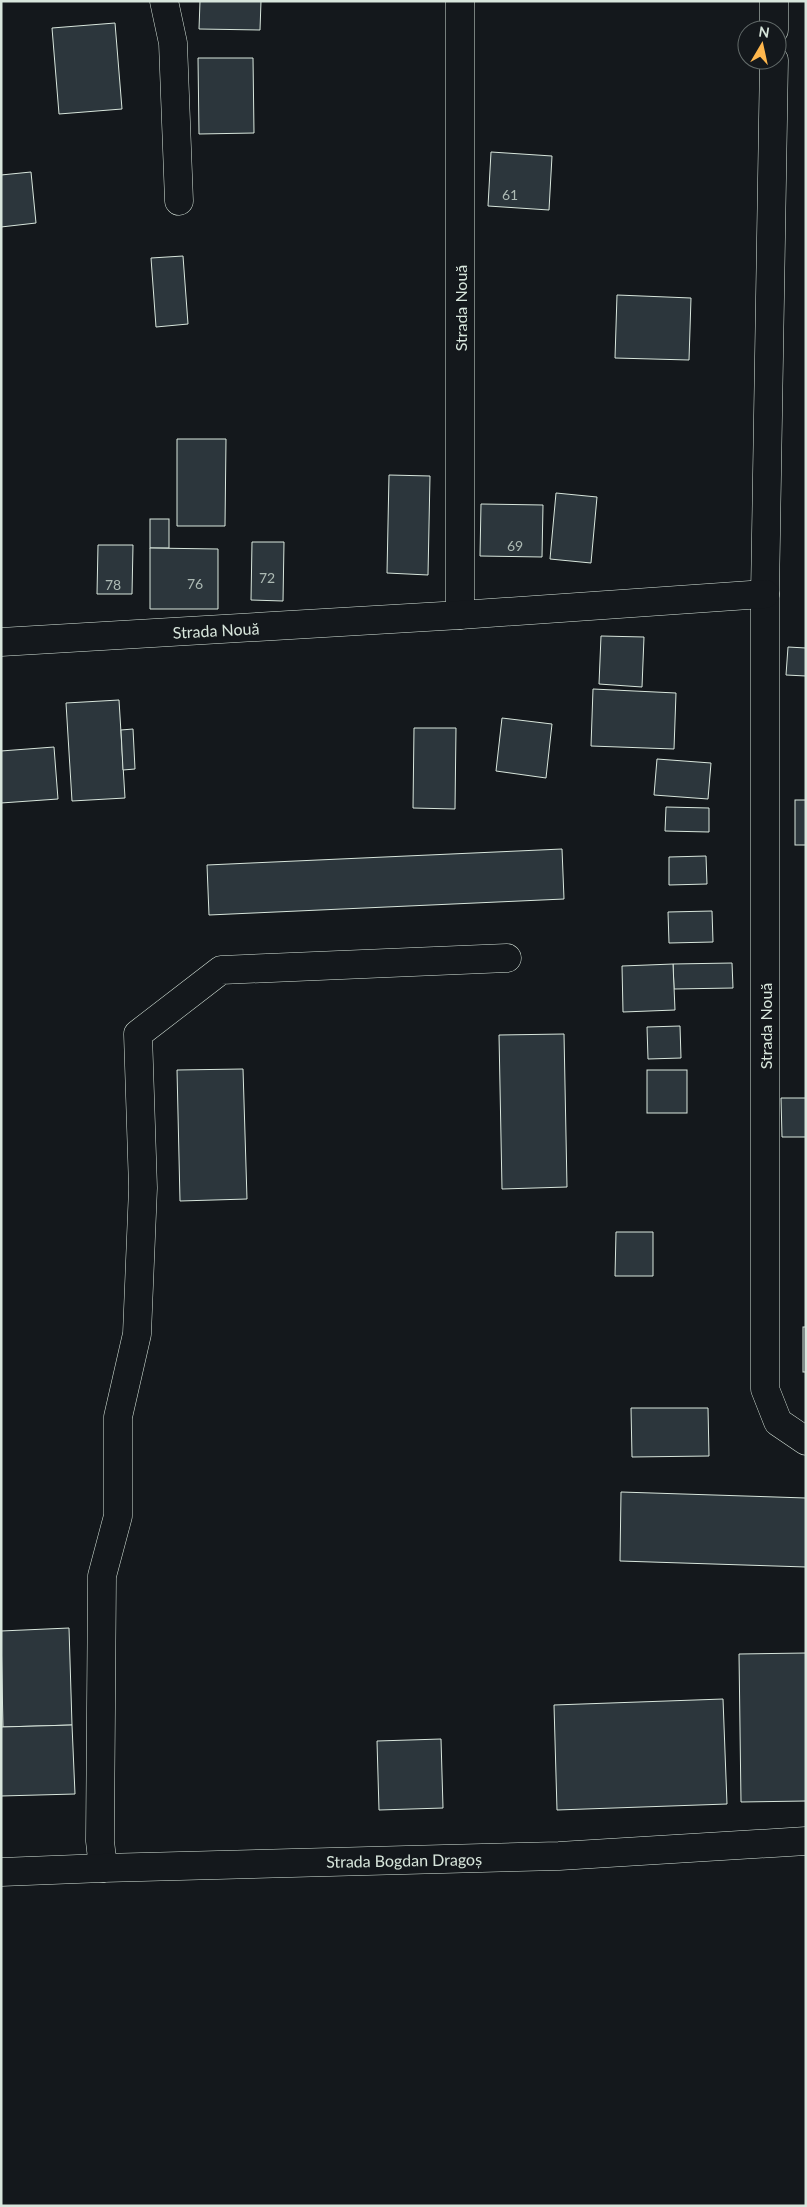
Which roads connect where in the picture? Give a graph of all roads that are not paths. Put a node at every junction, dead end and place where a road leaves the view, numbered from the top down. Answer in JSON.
{"nodes":[{"id":1,"x":164,"y":1,"type":"edge"},
{"id":2,"x":460,"y":1,"type":"edge"},
{"id":3,"x":774,"y":1,"type":"edge"},
{"id":4,"x":774,"y":20,"type":"edge"},
{"id":5,"x":774,"y":70,"type":"edge"},
{"id":6,"x":179,"y":201,"type":"dead end"},
{"id":7,"x":765,"y":594,"type":"junction"},
{"id":8,"x":460,"y":615,"type":"junction"},
{"id":9,"x":1,"y":642,"type":"edge"},
{"id":10,"x":507,"y":958,"type":"dead end"},
{"id":11,"x":806,"y":1441,"type":"edge"},
{"id":12,"x":806,"y":1841,"type":"edge"},
{"id":13,"x":103,"y":1868,"type":"junction"},
{"id":14,"x":1,"y":1872,"type":"edge"}],
"edges":[{"from":1,"to":6,"type":"street"},
{"from":2,"to":8,"type":"street","name":"Strada Nouă"},
{"from":3,"to":4,"type":"street"},
{"from":5,"to":7,"type":"street","name":"Strada Nouă"},
{"from":7,"to":8,"type":"street","name":"Strada Nouă"},
{"from":7,"to":11,"type":"street","name":"Strada Nouă"},
{"from":8,"to":9,"type":"street","name":"Strada Nouă"},
{"from":10,"to":13,"type":"street"},
{"from":12,"to":13,"type":"street","name":"Strada Bogdan Dragoș"},
{"from":13,"to":14,"type":"street","name":"Strada Bogdan Dragoș"}]}
